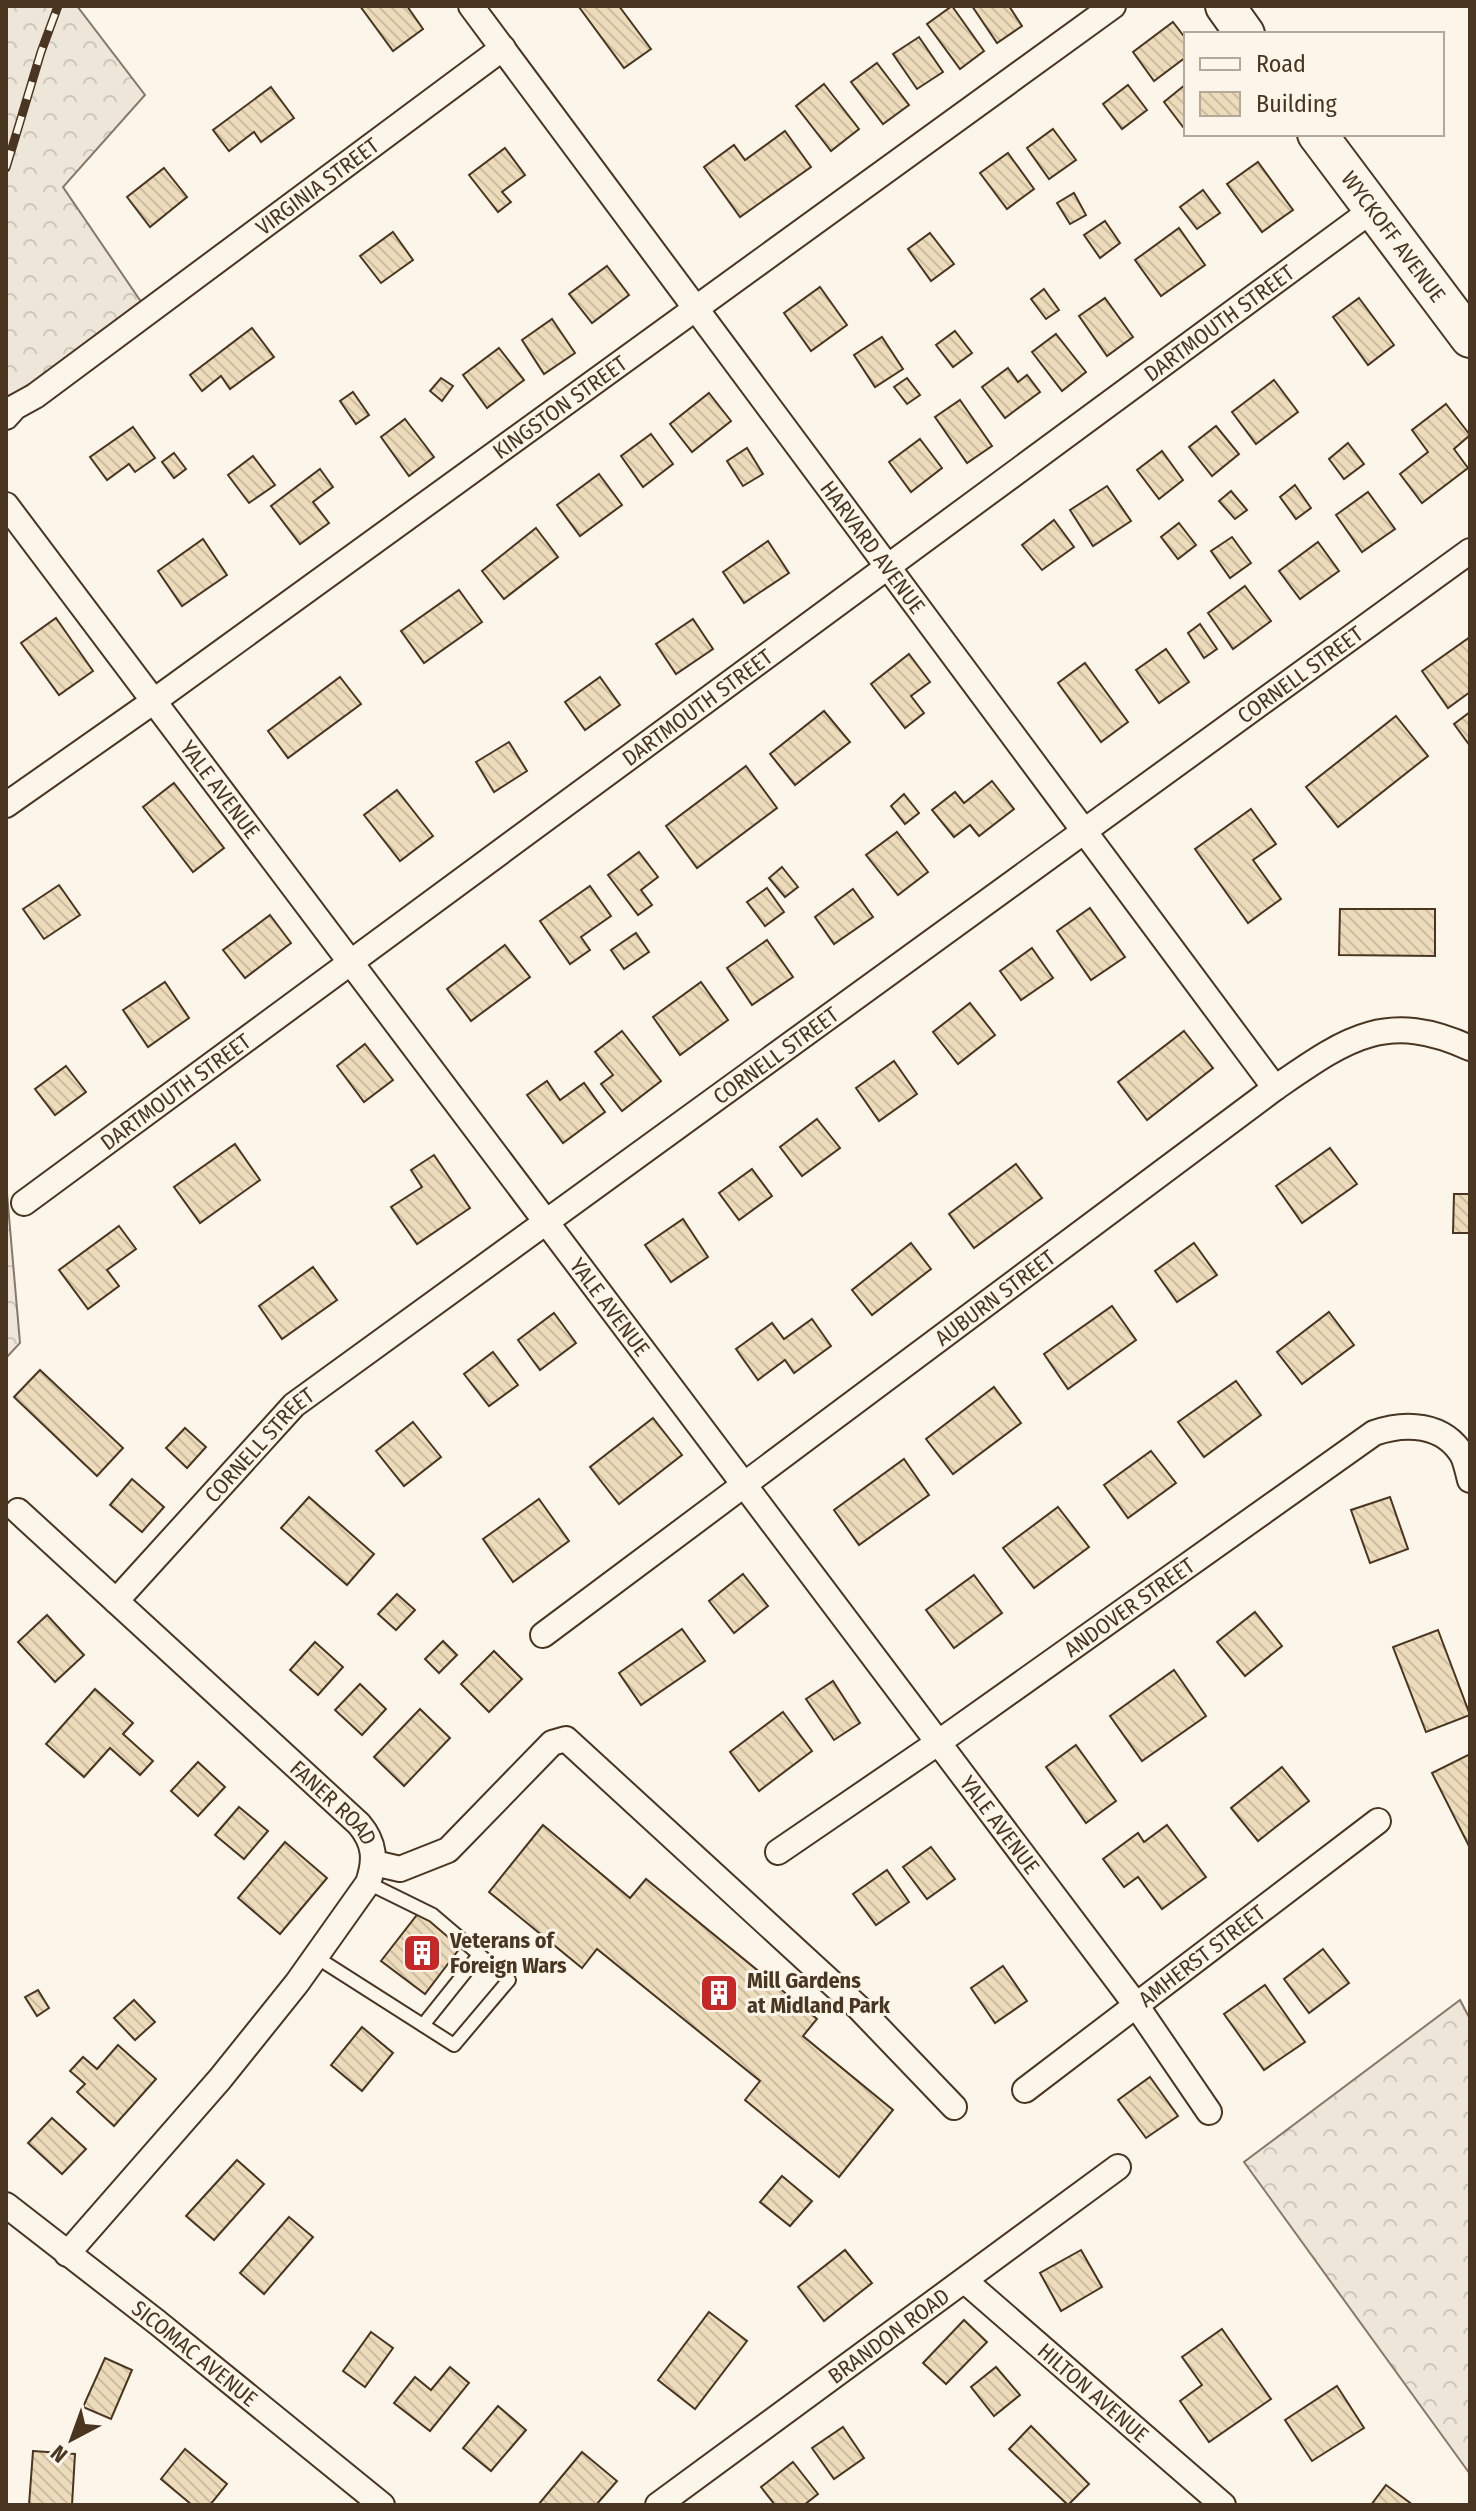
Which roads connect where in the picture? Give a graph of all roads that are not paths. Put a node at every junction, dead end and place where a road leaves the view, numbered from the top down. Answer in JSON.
{"nodes":[{"id":1,"x":471,"y":6,"type":"edge"},
{"id":2,"x":1113,"y":6,"type":"edge"},
{"id":3,"x":1225,"y":6,"type":"edge"},
{"id":4,"x":1244,"y":32,"type":"edge"},
{"id":5,"x":503,"y":48,"type":"junction"},
{"id":6,"x":1318,"y":136,"type":"edge"},
{"id":7,"x":1372,"y":210,"type":"junction"},
{"id":8,"x":696,"y":308,"type":"junction"},
{"id":9,"x":1470,"y":338,"type":"edge"},
{"id":10,"x":6,"y":417,"type":"edge"},
{"id":11,"x":6,"y":505,"type":"edge"},
{"id":12,"x":1470,"y":551,"type":"edge"},
{"id":13,"x":889,"y":568,"type":"junction"},
{"id":14,"x":154,"y":701,"type":"junction"},
{"id":15,"x":6,"y":805,"type":"edge"},
{"id":16,"x":1084,"y":830,"type":"junction"},
{"id":17,"x":351,"y":963,"type":"junction"},
{"id":18,"x":1470,"y":1048,"type":"edge"},
{"id":19,"x":1275,"y":1088,"type":"junction"},
{"id":20,"x":24,"y":1203,"type":"dead end"},
{"id":21,"x":546,"y":1222,"type":"junction"},
{"id":22,"x":1470,"y":1480,"type":"edge"},
{"id":23,"x":744,"y":1484,"type":"junction"},
{"id":24,"x":18,"y":1511,"type":"dead end"},
{"id":25,"x":116,"y":1601,"type":"junction"},
{"id":26,"x":543,"y":1635,"type":"dead end"},
{"id":27,"x":939,"y":1742,"type":"junction"},
{"id":28,"x":1378,"y":1821,"type":"dead end"},
{"id":29,"x":778,"y":1852,"type":"dead end"},
{"id":30,"x":371,"y":1873,"type":"junction"},
{"id":31,"x":479,"y":1955,"type":"junction"},
{"id":32,"x":316,"y":1957,"type":"junction"},
{"id":33,"x":1136,"y":2005,"type":"junction"},
{"id":34,"x":423,"y":2025,"type":"junction"},
{"id":35,"x":1025,"y":2090,"type":"dead end"},
{"id":36,"x":954,"y":2107,"type":"dead end"},
{"id":37,"x":1209,"y":2112,"type":"dead end"},
{"id":38,"x":1118,"y":2167,"type":"dead end"},
{"id":39,"x":6,"y":2205,"type":"edge"},
{"id":40,"x":67,"y":2254,"type":"junction"},
{"id":41,"x":965,"y":2281,"type":"junction"},
{"id":42,"x":382,"y":2505,"type":"edge"},
{"id":43,"x":658,"y":2505,"type":"edge"},
{"id":44,"x":1223,"y":2505,"type":"edge"}],
"edges":[{"from":1,"to":5,"type":"street","name":"HARVARD AVENUE"},
{"from":2,"to":8,"type":"street","name":"KINGSTON STREET"},
{"from":3,"to":4,"type":"main road"},
{"from":5,"to":8,"type":"street","name":"HARVARD AVENUE"},
{"from":5,"to":10,"type":"street","name":"VIRGINIA STREET"},
{"from":6,"to":7,"type":"main road","name":"WYCKOFF AVENUE"},
{"from":7,"to":9,"type":"main road","name":"WYCKOFF AVENUE"},
{"from":7,"to":13,"type":"street","name":"DARTMOUTH STREET"},
{"from":8,"to":13,"type":"street","name":"HARVARD AVENUE"},
{"from":8,"to":14,"type":"street","name":"KINGSTON STREET"},
{"from":11,"to":14,"type":"street","name":"YALE AVENUE"},
{"from":12,"to":16,"type":"street","name":"CORNELL STREET"},
{"from":13,"to":16,"type":"street","name":"HARVARD AVENUE"},
{"from":13,"to":17,"type":"street","name":"DARTMOUTH STREET"},
{"from":14,"to":15,"type":"street","name":"KINGSTON STREET"},
{"from":14,"to":17,"type":"street","name":"YALE AVENUE"},
{"from":16,"to":19,"type":"street","name":"HARVARD AVENUE"},
{"from":16,"to":21,"type":"street","name":"CORNELL STREET"},
{"from":17,"to":20,"type":"street","name":"DARTMOUTH STREET"},
{"from":17,"to":21,"type":"street","name":"YALE AVENUE"},
{"from":18,"to":19,"type":"street","name":"AUBURN STREET"},
{"from":19,"to":23,"type":"street","name":"AUBURN STREET"},
{"from":21,"to":23,"type":"street","name":"YALE AVENUE"},
{"from":21,"to":25,"type":"street","name":"CORNELL STREET"},
{"from":22,"to":27,"type":"street","name":"ANDOVER STREET"},
{"from":23,"to":26,"type":"street","name":"AUBURN STREET"},
{"from":23,"to":27,"type":"street","name":"YALE AVENUE"},
{"from":24,"to":25,"type":"street","name":"FANER ROAD"},
{"from":25,"to":30,"type":"street","name":"FANER ROAD"},
{"from":27,"to":29,"type":"street","name":"ANDOVER STREET"},
{"from":27,"to":33,"type":"street","name":"YALE AVENUE"},
{"from":28,"to":33,"type":"street","name":"AMHERST STREET"},
{"from":30,"to":31,"type":"lane"},
{"from":30,"to":32,"type":"street","name":"FANER ROAD"},
{"from":30,"to":36,"type":"street"},
{"from":31,"to":34,"type":"lane"},
{"from":31,"to":34,"type":"lane"},
{"from":32,"to":34,"type":"lane"},
{"from":32,"to":40,"type":"street","name":"FANER ROAD"},
{"from":33,"to":35,"type":"street","name":"AMHERST STREET"},
{"from":33,"to":37,"type":"street","name":"YALE AVENUE"},
{"from":38,"to":41,"type":"street","name":"BRANDON ROAD"},
{"from":39,"to":40,"type":"street","name":"SICOMAC AVENUE"},
{"from":40,"to":42,"type":"street","name":"SICOMAC AVENUE"},
{"from":41,"to":43,"type":"street","name":"BRANDON ROAD"},
{"from":41,"to":44,"type":"street","name":"HILTON AVENUE"}]}
